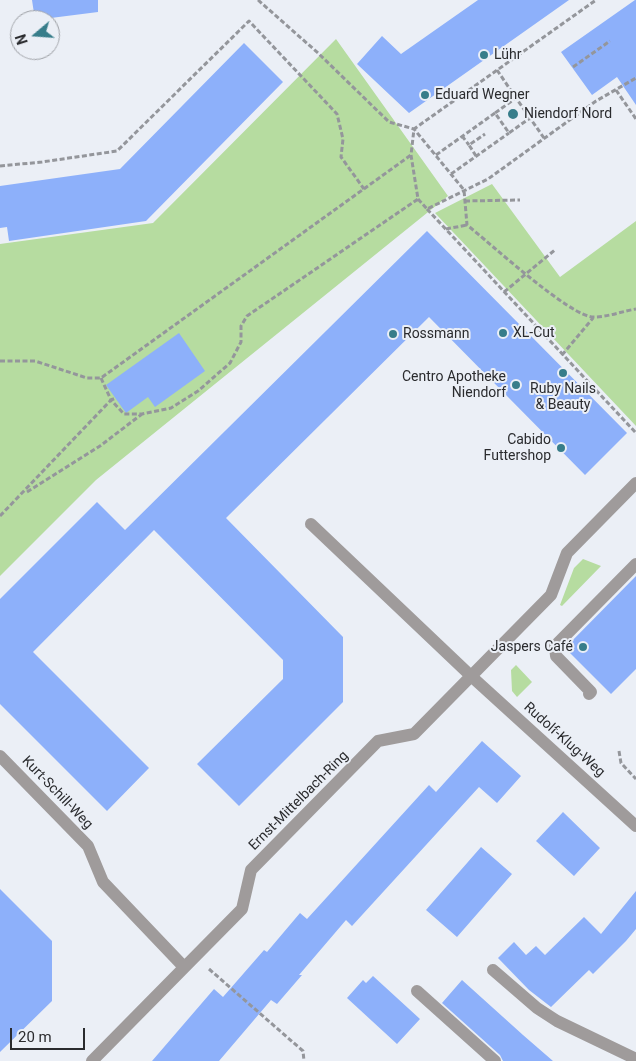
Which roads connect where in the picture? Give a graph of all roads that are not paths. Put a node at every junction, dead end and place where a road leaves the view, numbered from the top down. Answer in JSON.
{"nodes":[{"id":1,"x":636,"y":483,"type":"edge"},
{"id":2,"x":311,"y":524,"type":"dead end"},
{"id":3,"x":636,"y":564,"type":"edge"},
{"id":4,"x":471,"y":676,"type":"junction"},
{"id":5,"x":589,"y":694,"type":"dead end"},
{"id":6,"x":0,"y":756,"type":"edge"},
{"id":7,"x":636,"y":826,"type":"edge"},
{"id":8,"x":184,"y":967,"type":"junction"},
{"id":9,"x":493,"y":970,"type":"dead end"},
{"id":10,"x":417,"y":991,"type":"dead end"},
{"id":11,"x":636,"y":1059,"type":"edge"},
{"id":12,"x":92,"y":1061,"type":"edge"},
{"id":13,"x":496,"y":1061,"type":"edge"}],
"edges":[{"from":1,"to":4,"type":"street","name":"Ernst-Mittelbach-Ring"},
{"from":2,"to":4,"type":"street"},
{"from":3,"to":5,"type":"street"},
{"from":4,"to":7,"type":"street","name":"Rudolf-Klug-Weg"},
{"from":4,"to":8,"type":"street","name":"Ernst-Mittelbach-Ring"},
{"from":6,"to":8,"type":"street","name":"Kurt-Schill-Weg"},
{"from":8,"to":12,"type":"street","name":"Ernst-Mittelbach-Ring"},
{"from":9,"to":11,"type":"street"},
{"from":10,"to":13,"type":"street"}]}
